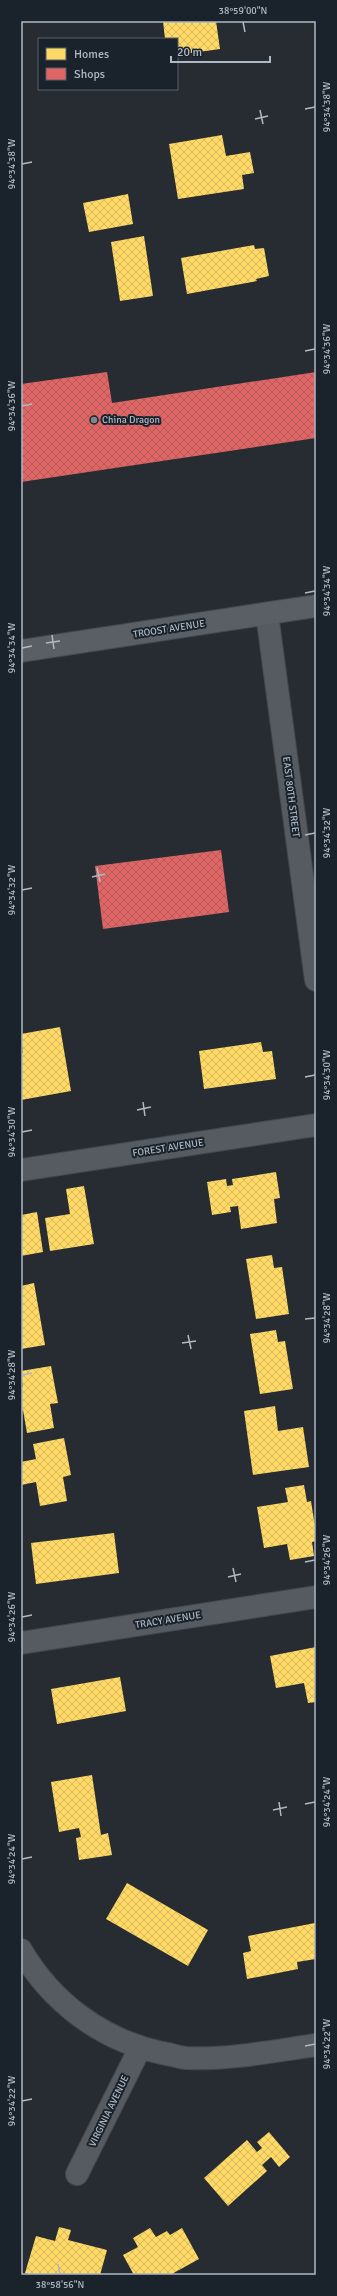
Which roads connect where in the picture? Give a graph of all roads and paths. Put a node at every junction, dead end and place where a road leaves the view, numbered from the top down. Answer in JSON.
{"nodes":[{"id":1,"x":316,"y":606,"type":"edge"},
{"id":2,"x":267,"y":614,"type":"junction"},
{"id":3,"x":21,"y":651,"type":"edge"},
{"id":4,"x":316,"y":980,"type":"edge"},
{"id":5,"x":316,"y":1125,"type":"edge"},
{"id":6,"x":21,"y":1170,"type":"edge"},
{"id":7,"x":316,"y":1597,"type":"edge"},
{"id":8,"x":21,"y":1643,"type":"edge"},
{"id":9,"x":21,"y":1950,"type":"edge"},
{"id":10,"x":316,"y":2045,"type":"edge"},
{"id":11,"x":140,"y":2048,"type":"junction"},
{"id":12,"x":78,"y":2174,"type":"dead end"}],
"edges":[{"from":1,"to":2,"type":"main road","name":"TROOST AVENUE"},
{"from":2,"to":3,"type":"main road","name":"TROOST AVENUE"},
{"from":2,"to":4,"type":"street","name":"EAST 80TH STREET"},
{"from":5,"to":6,"type":"street","name":"FOREST AVENUE"},
{"from":7,"to":8,"type":"street","name":"TRACY AVENUE"},
{"from":9,"to":11,"type":"street"},
{"from":10,"to":11,"type":"street"},
{"from":11,"to":12,"type":"street","name":"VIRGINIA AVENUE"}]}
